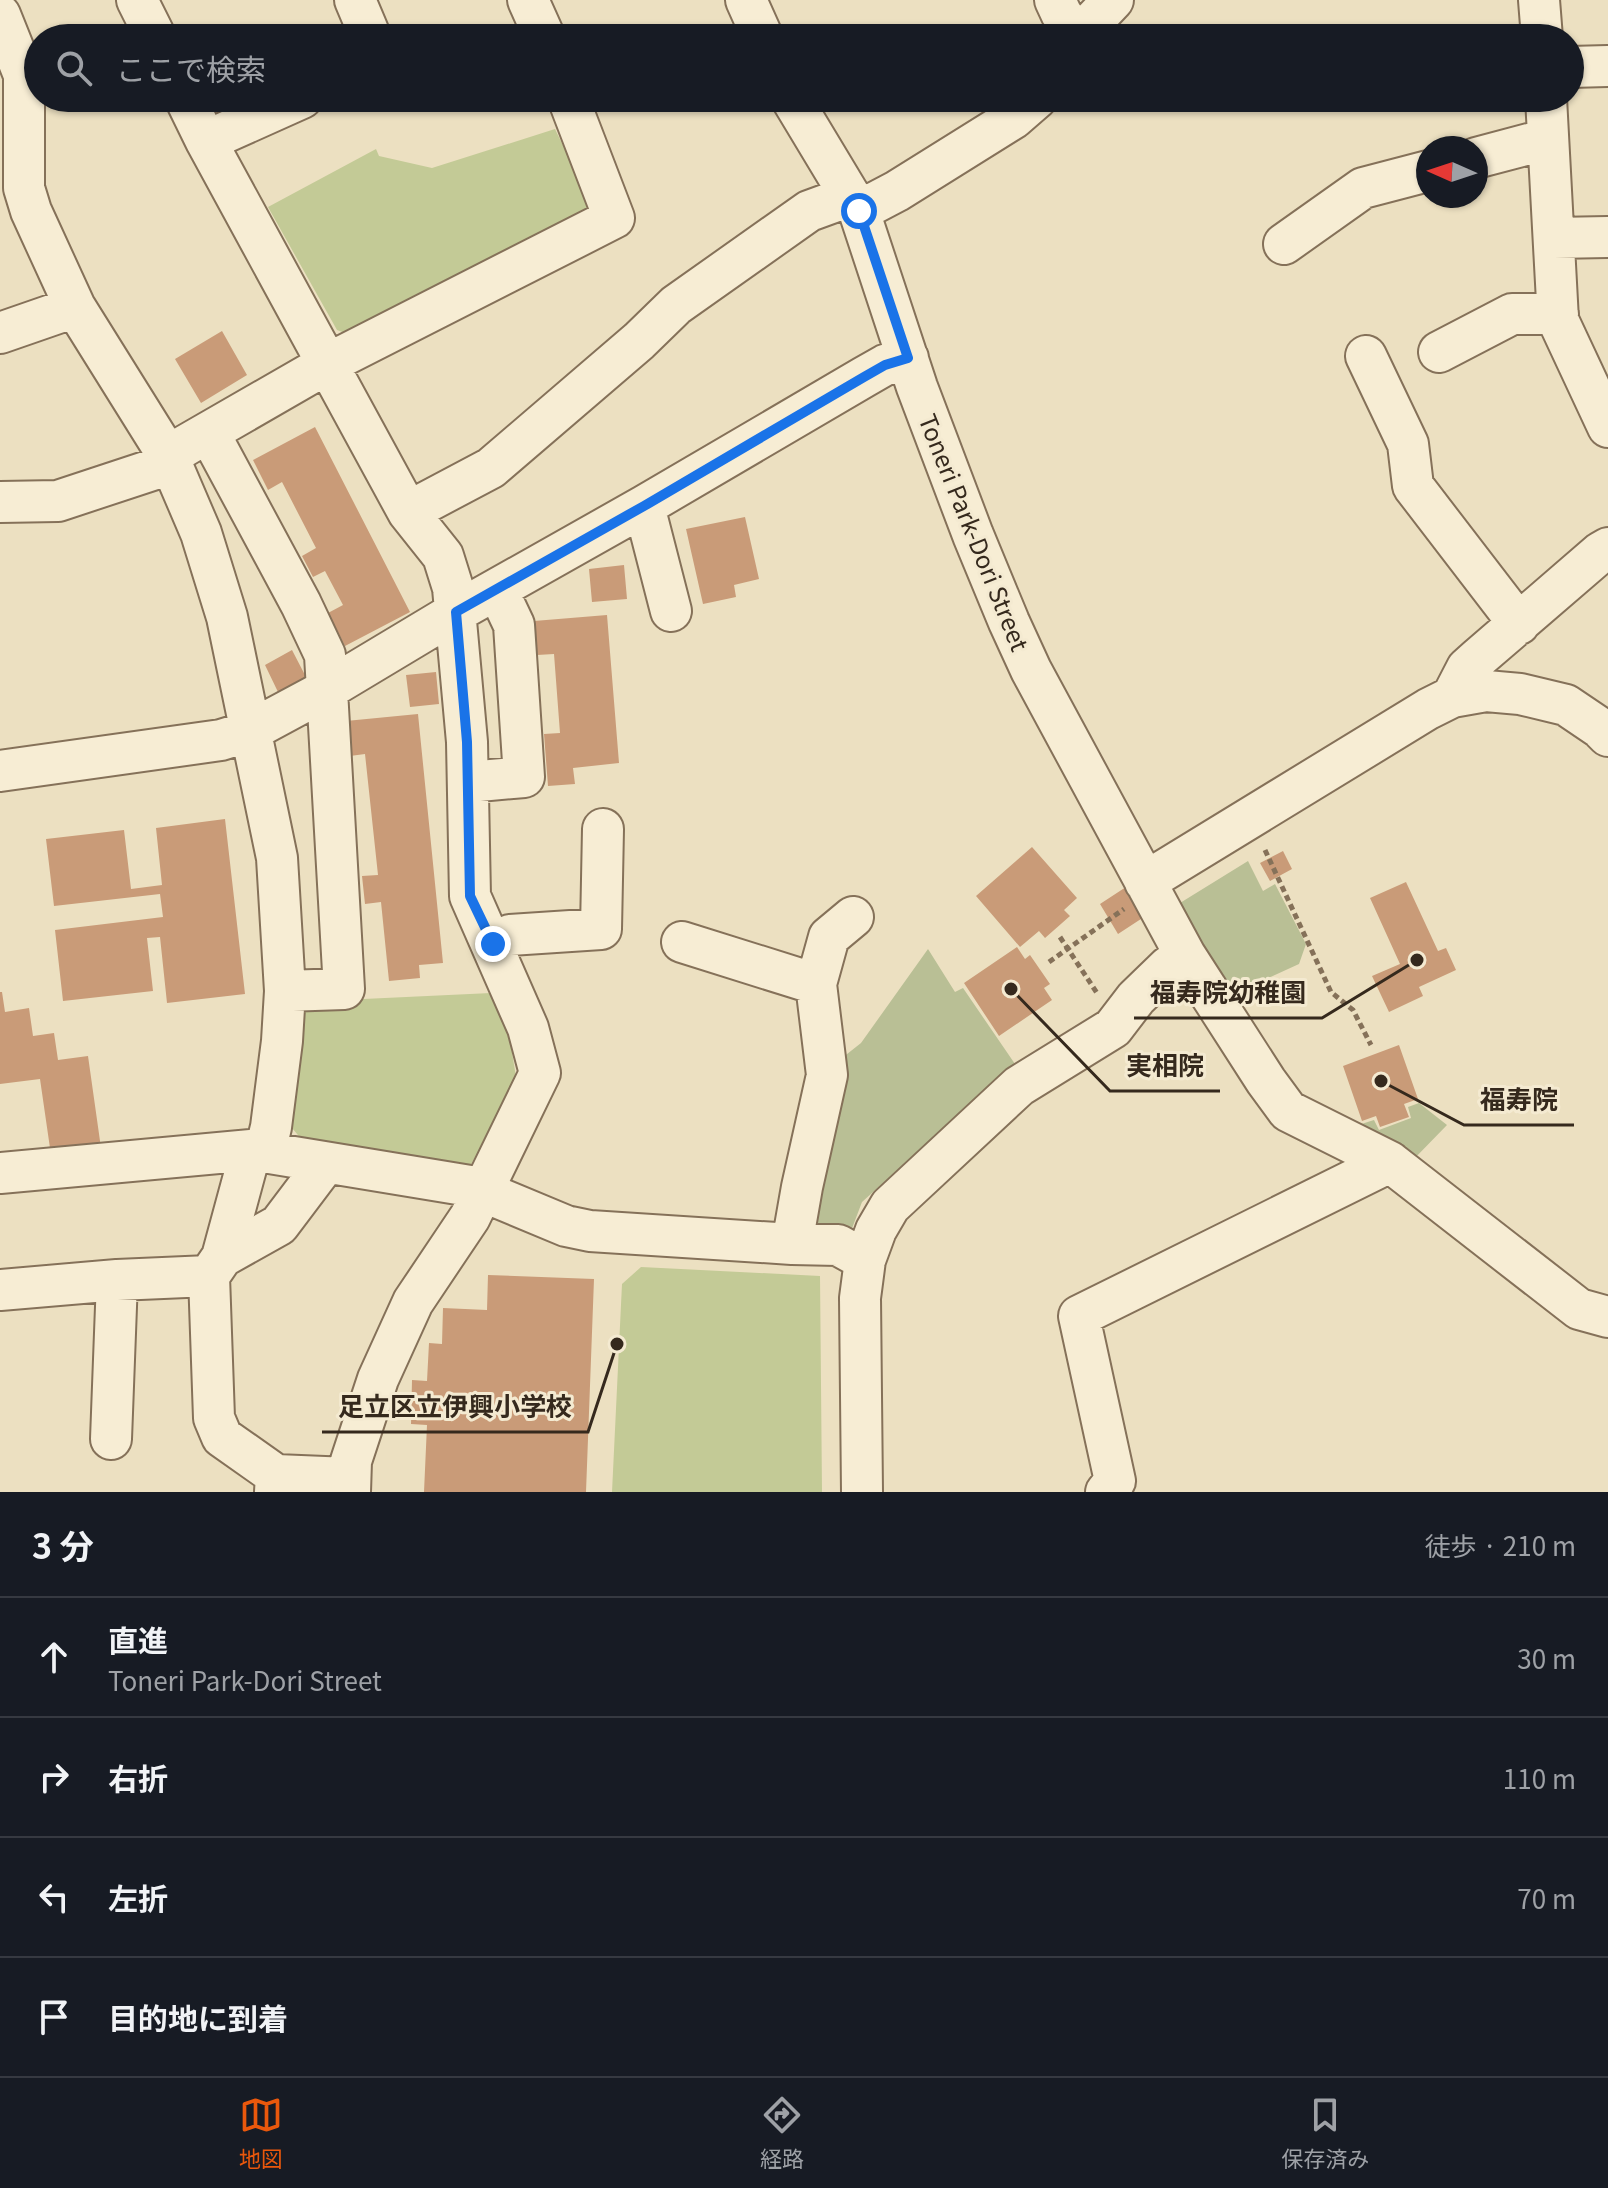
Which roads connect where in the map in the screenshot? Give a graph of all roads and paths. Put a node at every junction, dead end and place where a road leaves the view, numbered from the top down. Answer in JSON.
{"nodes":[{"id":1,"x":137,"y":0,"type":"edge"},
{"id":2,"x":355,"y":0,"type":"edge"},
{"id":3,"x":528,"y":0,"type":"edge"},
{"id":4,"x":746,"y":0,"type":"edge"},
{"id":5,"x":1055,"y":0,"type":"edge"},
{"id":6,"x":1113,"y":0,"type":"edge"},
{"id":7,"x":1539,"y":0,"type":"edge"},
{"id":8,"x":0,"y":15,"type":"edge"},
{"id":9,"x":149,"y":24,"type":"edge"},
{"id":10,"x":365,"y":24,"type":"edge"},
{"id":11,"x":539,"y":24,"type":"edge"},
{"id":12,"x":757,"y":24,"type":"edge"},
{"id":13,"x":1068,"y":24,"type":"edge"},
{"id":14,"x":1090,"y":24,"type":"edge"},
{"id":15,"x":1541,"y":24,"type":"edge"},
{"id":16,"x":1608,"y":66,"type":"edge"},
{"id":17,"x":1584,"y":67,"type":"edge"},
{"id":18,"x":192,"y":112,"type":"edge"},
{"id":19,"x":271,"y":112,"type":"edge"},
{"id":20,"x":573,"y":112,"type":"edge"},
{"id":21,"x":800,"y":112,"type":"edge"},
{"id":22,"x":1021,"y":112,"type":"edge"},
{"id":23,"x":1547,"y":112,"type":"edge"},
{"id":24,"x":1548,"y":139,"type":"junction"},
{"id":25,"x":206,"y":141,"type":"junction"},
{"id":26,"x":1488,"y":155,"type":"edge"},
{"id":27,"x":11,"y":171,"type":"edge"},
{"id":28,"x":1416,"y":174,"type":"edge"},
{"id":29,"x":855,"y":203,"type":"junction"},
{"id":30,"x":1608,"y":237,"type":"edge"},
{"id":31,"x":1554,"y":238,"type":"junction"},
{"id":32,"x":1284,"y":244,"type":"dead end"},
{"id":33,"x":75,"y":307,"type":"junction"},
{"id":34,"x":1558,"y":314,"type":"junction"},
{"id":35,"x":0,"y":333,"type":"edge"},
{"id":36,"x":1439,"y":352,"type":"dead end"},
{"id":37,"x":1366,"y":356,"type":"dead end"},
{"id":38,"x":908,"y":358,"type":"junction"},
{"id":39,"x":327,"y":364,"type":"junction"},
{"id":40,"x":1608,"y":427,"type":"edge"},
{"id":41,"x":209,"y":433,"type":"junction"},
{"id":42,"x":168,"y":456,"type":"junction"},
{"id":43,"x":0,"y":502,"type":"edge"},
{"id":44,"x":644,"y":506,"type":"junction"},
{"id":45,"x":408,"y":512,"type":"junction"},
{"id":46,"x":1608,"y":548,"type":"edge"},
{"id":47,"x":497,"y":589,"type":"junction"},
{"id":48,"x":671,"y":611,"type":"dead end"},
{"id":49,"x":456,"y":612,"type":"junction"},
{"id":50,"x":1519,"y":624,"type":"junction"},
{"id":51,"x":326,"y":690,"type":"junction"},
{"id":52,"x":1452,"y":697,"type":"junction"},
{"id":53,"x":250,"y":731,"type":"junction"},
{"id":54,"x":1608,"y":736,"type":"edge"},
{"id":55,"x":0,"y":771,"type":"edge"},
{"id":56,"x":468,"y":782,"type":"junction"},
{"id":57,"x":603,"y":829,"type":"dead end"},
{"id":58,"x":1261,"y":842,"type":"dead end"},
{"id":59,"x":1137,"y":894,"type":"junction"},
{"id":60,"x":853,"y":917,"type":"dead end"},
{"id":61,"x":1060,"y":937,"type":"dead end"},
{"id":62,"x":682,"y":942,"type":"dead end"},
{"id":63,"x":493,"y":944,"type":"junction"},
{"id":64,"x":1068,"y":949,"type":"junction"},
{"id":65,"x":1185,"y":955,"type":"junction"},
{"id":66,"x":1049,"y":962,"type":"dead end"},
{"id":67,"x":816,"y":984,"type":"junction"},
{"id":68,"x":285,"y":991,"type":"junction"},
{"id":69,"x":1117,"y":1025,"type":"junction"},
{"id":70,"x":1371,"y":1045,"type":"dead end"},
{"id":71,"x":258,"y":1151,"type":"junction"},
{"id":72,"x":322,"y":1162,"type":"junction"},
{"id":73,"x":1390,"y":1162,"type":"junction"},
{"id":74,"x":0,"y":1173,"type":"edge"},
{"id":75,"x":482,"y":1190,"type":"junction"},
{"id":76,"x":792,"y":1244,"type":"junction"},
{"id":77,"x":865,"y":1260,"type":"junction"},
{"id":78,"x":215,"y":1266,"type":"junction"},
{"id":79,"x":117,"y":1280,"type":"junction"},
{"id":80,"x":0,"y":1290,"type":"edge"},
{"id":81,"x":1608,"y":1317,"type":"edge"},
{"id":82,"x":111,"y":1439,"type":"dead end"},
{"id":83,"x":276,"y":1484,"type":"edge"},
{"id":84,"x":349,"y":1485,"type":"edge"},
{"id":85,"x":862,"y":1492,"type":"edge"},
{"id":86,"x":1106,"y":1492,"type":"edge"}],
"edges":[{"from":1,"to":9,"type":"street"},
{"from":2,"to":10,"type":"street"},
{"from":3,"to":11,"type":"street"},
{"from":4,"to":12,"type":"street"},
{"from":5,"to":13,"type":"street"},
{"from":6,"to":14,"type":"street"},
{"from":7,"to":15,"type":"street"},
{"from":8,"to":27,"type":"street"},
{"from":16,"to":17,"type":"street"},
{"from":18,"to":25,"type":"street"},
{"from":19,"to":25,"type":"street"},
{"from":20,"to":39,"type":"street"},
{"from":21,"to":29,"type":"street","name":"Toneri Park-Dori Street"},
{"from":22,"to":29,"type":"street"},
{"from":23,"to":24,"type":"street"},
{"from":24,"to":26,"type":"street"},
{"from":24,"to":31,"type":"street"},
{"from":25,"to":39,"type":"street"},
{"from":27,"to":33,"type":"street"},
{"from":28,"to":32,"type":"street"},
{"from":29,"to":38,"type":"street","name":"Toneri Park-Dori Street"},
{"from":29,"to":45,"type":"street"},
{"from":30,"to":31,"type":"street"},
{"from":31,"to":34,"type":"street"},
{"from":33,"to":35,"type":"street"},
{"from":33,"to":42,"type":"street"},
{"from":34,"to":36,"type":"street"},
{"from":34,"to":40,"type":"street"},
{"from":37,"to":50,"type":"street"},
{"from":38,"to":44,"type":"street"},
{"from":38,"to":59,"type":"street","name":"Toneri Park-Dori Street"},
{"from":39,"to":41,"type":"street"},
{"from":39,"to":45,"type":"street"},
{"from":41,"to":42,"type":"street"},
{"from":41,"to":51,"type":"street"},
{"from":42,"to":43,"type":"street"},
{"from":42,"to":53,"type":"street"},
{"from":44,"to":47,"type":"street"},
{"from":44,"to":48,"type":"street"},
{"from":45,"to":49,"type":"street"},
{"from":46,"to":50,"type":"street"},
{"from":47,"to":49,"type":"street"},
{"from":47,"to":56,"type":"street"},
{"from":49,"to":51,"type":"street"},
{"from":49,"to":56,"type":"street"},
{"from":50,"to":52,"type":"street"},
{"from":51,"to":53,"type":"street"},
{"from":51,"to":68,"type":"street"},
{"from":52,"to":54,"type":"street"},
{"from":52,"to":59,"type":"street"},
{"from":53,"to":55,"type":"street"},
{"from":53,"to":68,"type":"street"},
{"from":56,"to":63,"type":"street"},
{"from":57,"to":63,"type":"street"},
{"from":58,"to":70,"type":"path"},
{"from":59,"to":64,"type":"path"},
{"from":59,"to":65,"type":"street","name":"Toneri Park-Dori Street"},
{"from":60,"to":67,"type":"street"},
{"from":61,"to":64,"type":"path"},
{"from":62,"to":67,"type":"street"},
{"from":63,"to":75,"type":"street"},
{"from":64,"to":66,"type":"path"},
{"from":64,"to":69,"type":"path"},
{"from":65,"to":69,"type":"street"},
{"from":65,"to":73,"type":"street","name":"Toneri Park-Dori Street"},
{"from":67,"to":76,"type":"street"},
{"from":68,"to":71,"type":"street"},
{"from":69,"to":77,"type":"street"},
{"from":71,"to":72,"type":"street"},
{"from":71,"to":74,"type":"street"},
{"from":71,"to":78,"type":"street"},
{"from":72,"to":75,"type":"street"},
{"from":72,"to":78,"type":"street"},
{"from":73,"to":81,"type":"street","name":"Toneri Park-Dori Street"},
{"from":73,"to":86,"type":"street"},
{"from":75,"to":76,"type":"street"},
{"from":75,"to":84,"type":"street"},
{"from":76,"to":77,"type":"street"},
{"from":77,"to":85,"type":"street"},
{"from":78,"to":79,"type":"street"},
{"from":78,"to":83,"type":"street"},
{"from":79,"to":80,"type":"street"},
{"from":79,"to":82,"type":"street"},
{"from":83,"to":84,"type":"street"}]}
